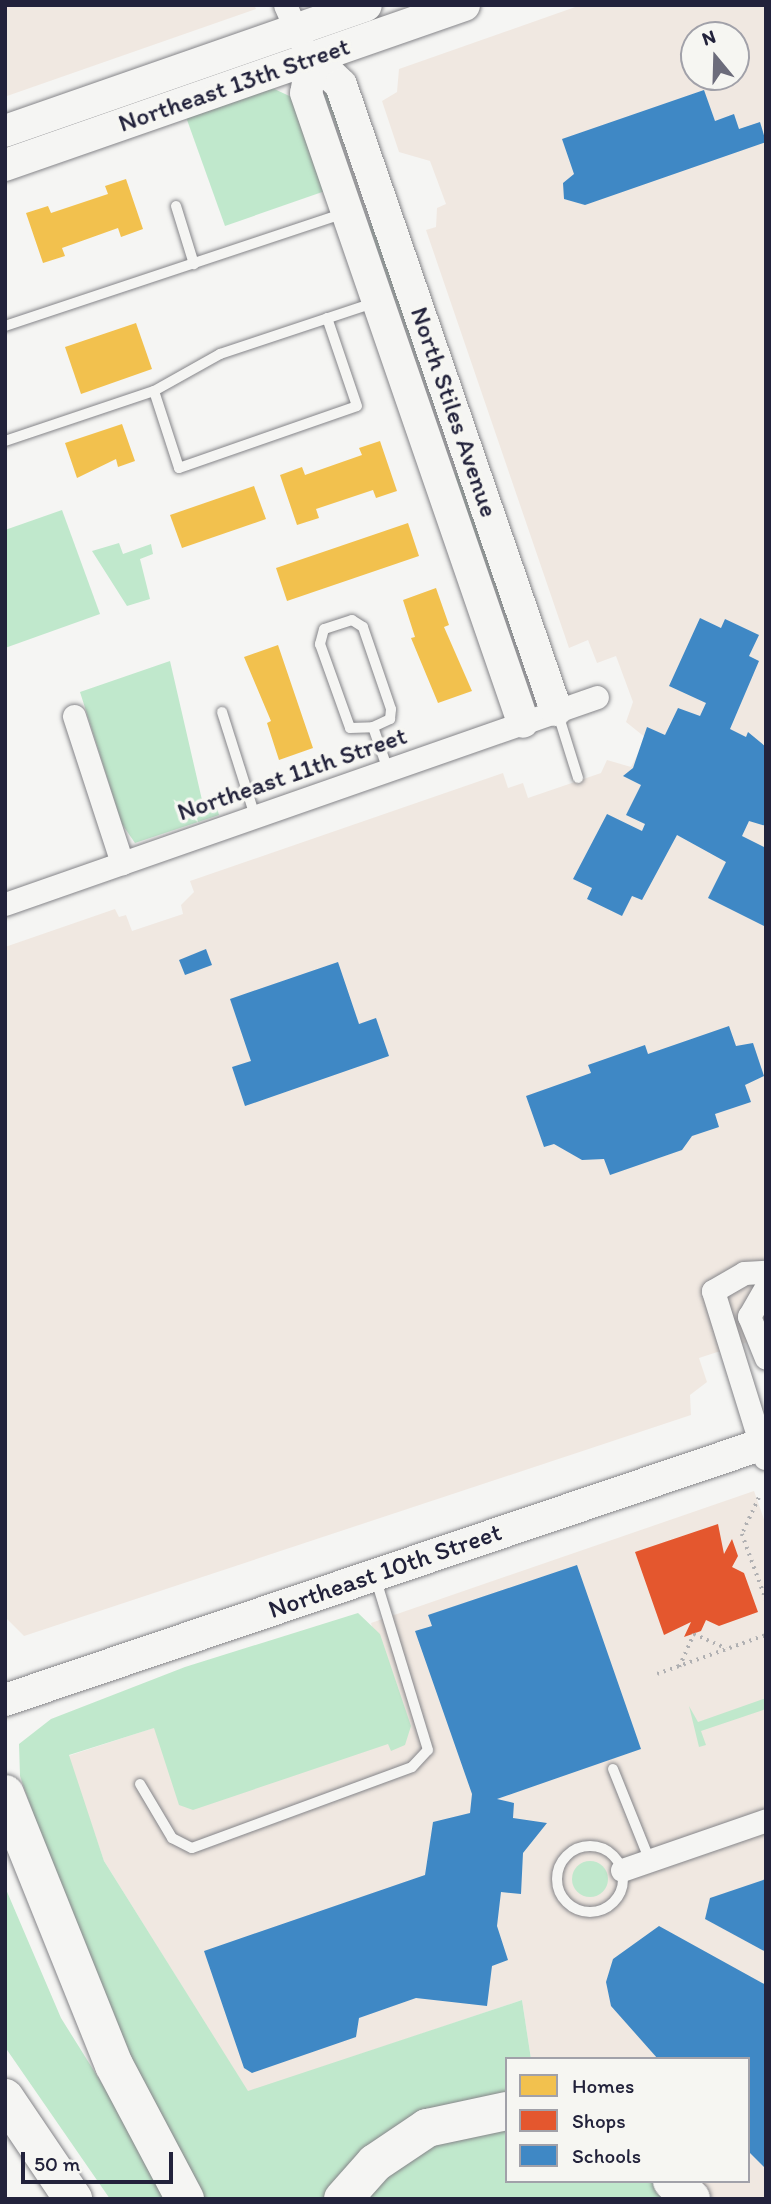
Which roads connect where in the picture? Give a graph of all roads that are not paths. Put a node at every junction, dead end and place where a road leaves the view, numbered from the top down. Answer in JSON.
{"nodes":[{"id":1,"x":366,"y":5,"type":"edge"},
{"id":2,"x":464,"y":5,"type":"edge"},
{"id":3,"x":290,"y":18,"type":"edge"},
{"id":4,"x":312,"y":57,"type":"junction"},
{"id":5,"x":5,"y":131,"type":"edge"},
{"id":6,"x":5,"y":164,"type":"edge"},
{"id":7,"x":382,"y":200,"type":"junction"},
{"id":8,"x":176,"y":206,"type":"dead end"},
{"id":9,"x":348,"y":212,"type":"junction"},
{"id":10,"x":194,"y":264,"type":"junction"},
{"id":11,"x":379,"y":301,"type":"junction"},
{"id":12,"x":327,"y":318,"type":"junction"},
{"id":13,"x":5,"y":326,"type":"edge"},
{"id":14,"x":154,"y":391,"type":"junction"},
{"id":15,"x":5,"y":441,"type":"edge"},
{"id":16,"x":463,"y":443,"type":"junction"},
{"id":17,"x":432,"y":454,"type":"junction"},
{"id":18,"x":597,"y":697,"type":"dead end"},
{"id":19,"x":556,"y":710,"type":"junction"},
{"id":20,"x":222,"y":712,"type":"dead end"},
{"id":21,"x":74,"y":716,"type":"dead end"},
{"id":22,"x":523,"y":722,"type":"junction"},
{"id":23,"x":373,"y":727,"type":"junction"},
{"id":24,"x":388,"y":769,"type":"junction"},
{"id":25,"x":578,"y":778,"type":"dead end"},
{"id":26,"x":255,"y":816,"type":"junction"},
{"id":27,"x":122,"y":863,"type":"junction"},
{"id":28,"x":5,"y":904,"type":"edge"},
{"id":29,"x":766,"y":1272,"type":"edge"},
{"id":30,"x":766,"y":1287,"type":"edge"},
{"id":31,"x":766,"y":1358,"type":"edge"},
{"id":32,"x":764,"y":1449,"type":"edge"},
{"id":33,"x":374,"y":1574,"type":"junction"},
{"id":34,"x":5,"y":1700,"type":"edge"},
{"id":35,"x":613,"y":1769,"type":"dead end"},
{"id":36,"x":140,"y":1784,"type":"dead end"},
{"id":37,"x":5,"y":1794,"type":"edge"},
{"id":38,"x":766,"y":1820,"type":"edge"},
{"id":39,"x":650,"y":1861,"type":"junction"},
{"id":40,"x":622,"y":1870,"type":"junction"},
{"id":41,"x":5,"y":2098,"type":"edge"},
{"id":42,"x":505,"y":2111,"type":"edge"},
{"id":43,"x":674,"y":2183,"type":"edge"},
{"id":44,"x":73,"y":2199,"type":"edge"},
{"id":45,"x":185,"y":2199,"type":"edge"},
{"id":46,"x":343,"y":2199,"type":"edge"},
{"id":47,"x":691,"y":2199,"type":"edge"}],
"edges":[{"from":1,"to":3,"type":"main road","name":"Northeast 13th Street"},
{"from":2,"to":4,"type":"main road","name":"Northeast 13th Street"},
{"from":3,"to":4,"type":"street","name":"North Stiles Avenue"},
{"from":3,"to":5,"type":"main road","name":"Northeast 13th Street"},
{"from":4,"to":6,"type":"main road","name":"Northeast 13th Street"},
{"from":4,"to":7,"type":"main road","name":"North Stiles Avenue"},
{"from":4,"to":9,"type":"main road","name":"North Stiles Avenue"},
{"from":7,"to":9,"type":"main road"},
{"from":7,"to":16,"type":"main road","name":"North Stiles Avenue"},
{"from":8,"to":10,"type":"lane"},
{"from":9,"to":10,"type":"lane"},
{"from":9,"to":11,"type":"main road","name":"North Stiles Avenue"},
{"from":10,"to":13,"type":"lane"},
{"from":11,"to":12,"type":"lane"},
{"from":11,"to":17,"type":"main road","name":"North Stiles Avenue"},
{"from":12,"to":14,"type":"lane"},
{"from":12,"to":14,"type":"lane"},
{"from":14,"to":15,"type":"lane"},
{"from":16,"to":17,"type":"main road"},
{"from":16,"to":19,"type":"main road","name":"North Stiles Avenue"},
{"from":17,"to":22,"type":"main road","name":"North Stiles Avenue"},
{"from":18,"to":19,"type":"street","name":"Northeast 11th Street"},
{"from":19,"to":22,"type":"street","name":"Northeast 11th Street"},
{"from":19,"to":25,"type":"lane","name":"North Stiles Avenue"},
{"from":20,"to":26,"type":"lane"},
{"from":21,"to":27,"type":"street"},
{"from":22,"to":24,"type":"street","name":"Northeast 11th Street"},
{"from":23,"to":23,"type":"lane"},
{"from":23,"to":24,"type":"lane"},
{"from":24,"to":26,"type":"street","name":"Northeast 11th Street"},
{"from":26,"to":27,"type":"street","name":"Northeast 11th Street"},
{"from":27,"to":28,"type":"street","name":"Northeast 11th Street"},
{"from":29,"to":32,"type":"street"},
{"from":30,"to":31,"type":"street"},
{"from":32,"to":33,"type":"main road","name":"Northeast 10th Street"},
{"from":33,"to":34,"type":"main road","name":"Northeast 10th Street"},
{"from":33,"to":36,"type":"lane"},
{"from":35,"to":39,"type":"lane"},
{"from":37,"to":45,"type":"highway"},
{"from":38,"to":39,"type":"street"},
{"from":39,"to":40,"type":"street"},
{"from":40,"to":40,"type":"lane"},
{"from":41,"to":44,"type":"highway"},
{"from":42,"to":46,"type":"highway"},
{"from":43,"to":47,"type":"highway"}]}
